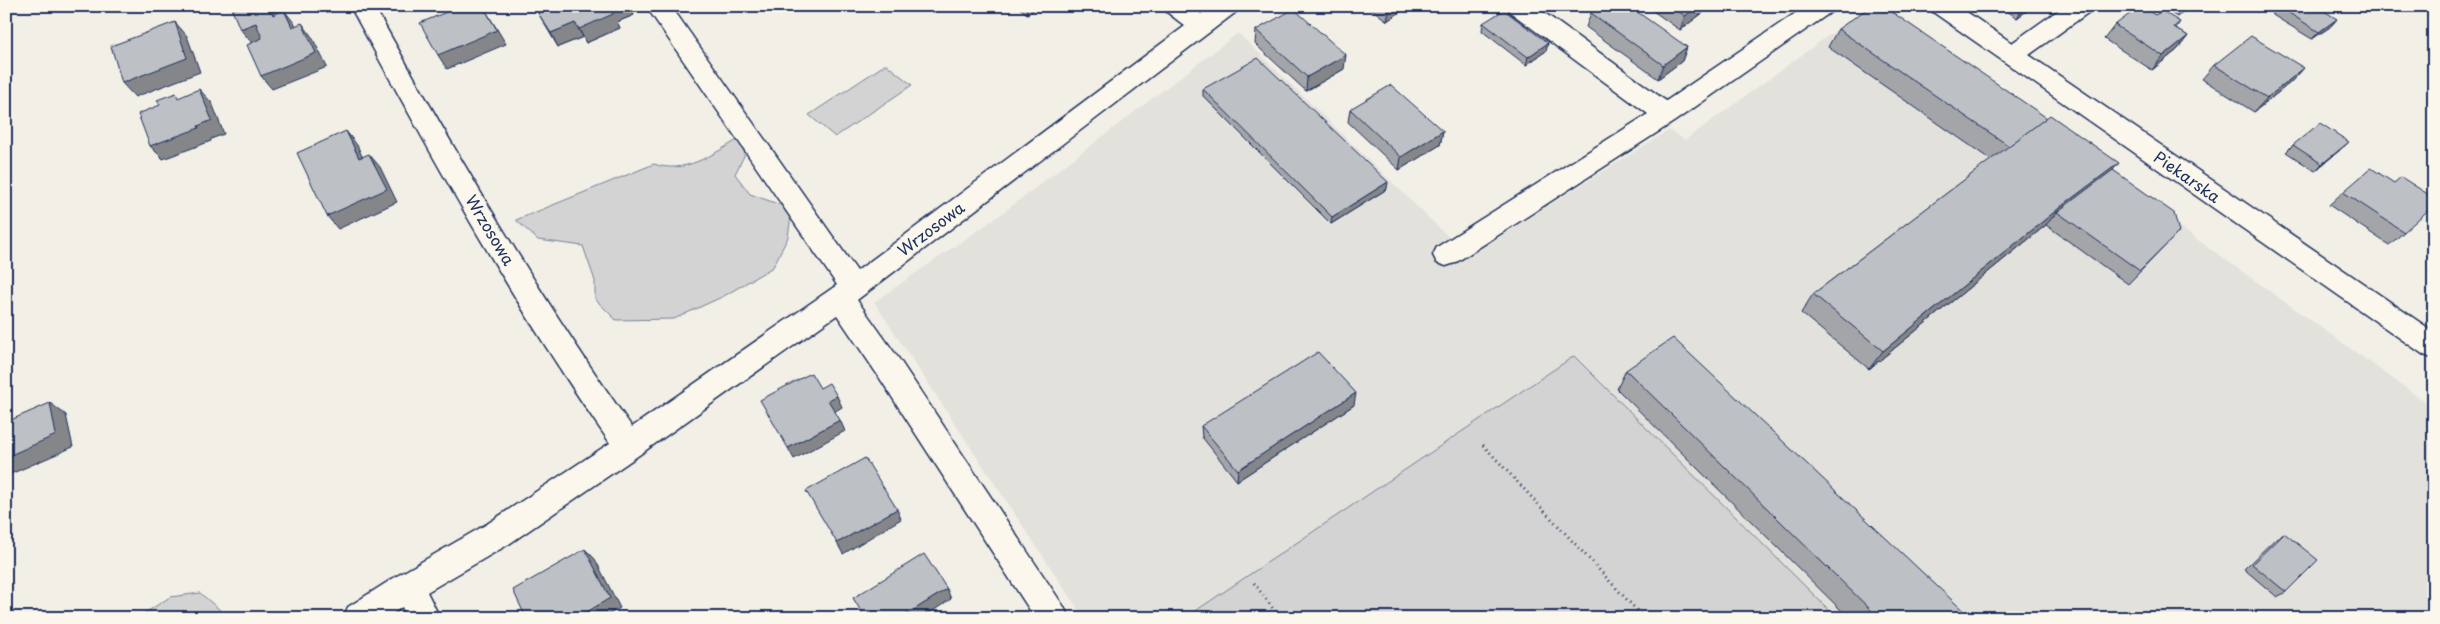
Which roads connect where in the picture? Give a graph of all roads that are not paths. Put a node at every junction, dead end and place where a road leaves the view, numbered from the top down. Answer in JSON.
{"nodes":[{"id":1,"x":362,"y":6,"type":"edge"},
{"id":2,"x":658,"y":6,"type":"edge"},
{"id":3,"x":1175,"y":6,"type":"edge"},
{"id":4,"x":1228,"y":6,"type":"edge"},
{"id":5,"x":1518,"y":6,"type":"edge"},
{"id":6,"x":1823,"y":6,"type":"edge"},
{"id":7,"x":1942,"y":6,"type":"edge"},
{"id":8,"x":2081,"y":6,"type":"edge"},
{"id":9,"x":1201,"y":26,"type":"junction"},
{"id":10,"x":2011,"y":56,"type":"junction"},
{"id":11,"x":1666,"y":114,"type":"junction"},
{"id":12,"x":1446,"y":254,"type":"dead end"},
{"id":13,"x":847,"y":293,"type":"junction"},
{"id":14,"x":2434,"y":347,"type":"edge"},
{"id":15,"x":629,"y":446,"type":"junction"},
{"id":16,"x":408,"y":586,"type":"junction"},
{"id":17,"x":359,"y":618,"type":"edge"},
{"id":18,"x":424,"y":618,"type":"edge"},
{"id":19,"x":1053,"y":618,"type":"edge"}],
"edges":[{"from":1,"to":15,"type":"street","name":"Wrzosowa"},
{"from":2,"to":13,"type":"street"},
{"from":3,"to":9,"type":"street"},
{"from":4,"to":9,"type":"street","name":"Wrzosowa"},
{"from":5,"to":11,"type":"street"},
{"from":6,"to":11,"type":"street"},
{"from":7,"to":10,"type":"street","name":"Piekarska"},
{"from":8,"to":10,"type":"street"},
{"from":9,"to":13,"type":"street","name":"Wrzosowa"},
{"from":10,"to":14,"type":"street","name":"Piekarska"},
{"from":11,"to":12,"type":"street"},
{"from":13,"to":15,"type":"street","name":"Wrzosowa"},
{"from":13,"to":19,"type":"street"},
{"from":15,"to":16,"type":"street","name":"Wrzosowa"},
{"from":16,"to":17,"type":"street","name":"Wrzosowa"},
{"from":16,"to":18,"type":"street"}]}
